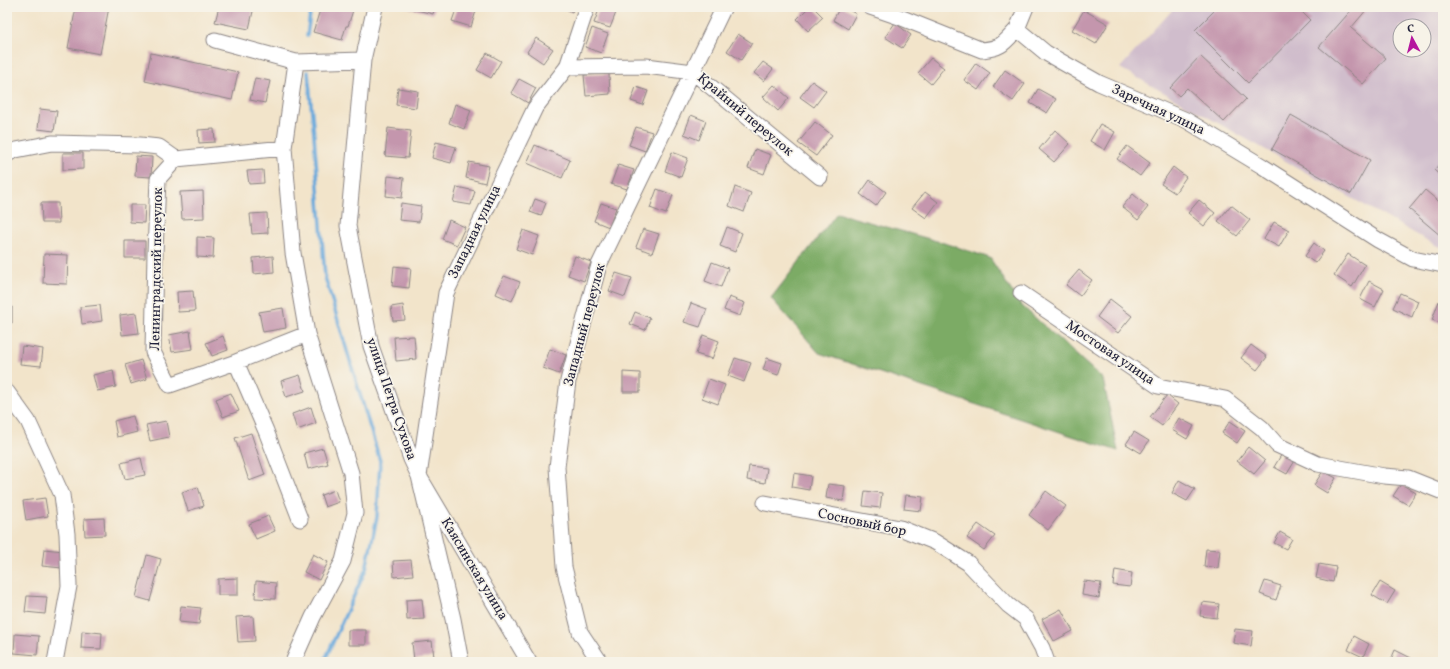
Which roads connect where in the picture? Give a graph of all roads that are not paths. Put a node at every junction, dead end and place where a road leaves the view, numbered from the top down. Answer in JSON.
{"nodes":[{"id":1,"x":376,"y":7,"type":"edge"},
{"id":2,"x":587,"y":7,"type":"edge"},
{"id":3,"x":723,"y":7,"type":"edge"},
{"id":4,"x":870,"y":7,"type":"edge"},
{"id":5,"x":1026,"y":7,"type":"edge"},
{"id":6,"x":1017,"y":29,"type":"junction"},
{"id":7,"x":215,"y":40,"type":"dead end"},
{"id":8,"x":363,"y":60,"type":"junction"},
{"id":9,"x":296,"y":62,"type":"junction"},
{"id":10,"x":568,"y":67,"type":"junction"},
{"id":11,"x":693,"y":72,"type":"junction"},
{"id":12,"x":284,"y":148,"type":"junction"},
{"id":13,"x":7,"y":154,"type":"edge"},
{"id":14,"x":176,"y":159,"type":"junction"},
{"id":15,"x":820,"y":177,"type":"dead end"},
{"id":16,"x":1443,"y":265,"type":"edge"},
{"id":17,"x":1021,"y":294,"type":"dead end"},
{"id":18,"x":307,"y":334,"type":"junction"},
{"id":19,"x":236,"y":362,"type":"junction"},
{"id":20,"x":7,"y":392,"type":"edge"},
{"id":21,"x":419,"y":476,"type":"junction"},
{"id":22,"x":1443,"y":492,"type":"edge"},
{"id":23,"x":765,"y":504,"type":"dead end"},
{"id":24,"x":300,"y":519,"type":"dead end"},
{"id":25,"x":55,"y":662,"type":"edge"},
{"id":26,"x":293,"y":662,"type":"edge"},
{"id":27,"x":461,"y":662,"type":"edge"},
{"id":28,"x":529,"y":662,"type":"edge"},
{"id":29,"x":600,"y":662,"type":"edge"},
{"id":30,"x":1047,"y":662,"type":"edge"}],
"edges":[{"from":1,"to":8,"type":"street","name":"улица Петра Сухова"},
{"from":2,"to":10,"type":"street","name":"Западная улица"},
{"from":3,"to":11,"type":"street","name":"Западный переулок"},
{"from":4,"to":6,"type":"street"},
{"from":5,"to":6,"type":"street"},
{"from":6,"to":16,"type":"street","name":"Заречная улица"},
{"from":7,"to":9,"type":"street"},
{"from":8,"to":9,"type":"street"},
{"from":8,"to":21,"type":"street","name":"улица Петра Сухова"},
{"from":9,"to":12,"type":"street"},
{"from":10,"to":11,"type":"street","name":"Крайний переулок"},
{"from":10,"to":21,"type":"street","name":"Западная улица"},
{"from":11,"to":15,"type":"street","name":"Крайний переулок"},
{"from":11,"to":29,"type":"street","name":"Западный переулок"},
{"from":12,"to":14,"type":"street"},
{"from":12,"to":18,"type":"street"},
{"from":13,"to":14,"type":"street"},
{"from":14,"to":19,"type":"street","name":"Ленинградский переулок"},
{"from":17,"to":22,"type":"street","name":"Мостовая улица"},
{"from":18,"to":19,"type":"street","name":"Ленинградский переулок"},
{"from":18,"to":26,"type":"street"},
{"from":19,"to":24,"type":"street"},
{"from":20,"to":25,"type":"street"},
{"from":21,"to":27,"type":"street","name":"улица Петра Сухова"},
{"from":21,"to":28,"type":"street","name":"Каясинская улица"},
{"from":23,"to":30,"type":"street","name":"Сосновый бор"}]}
